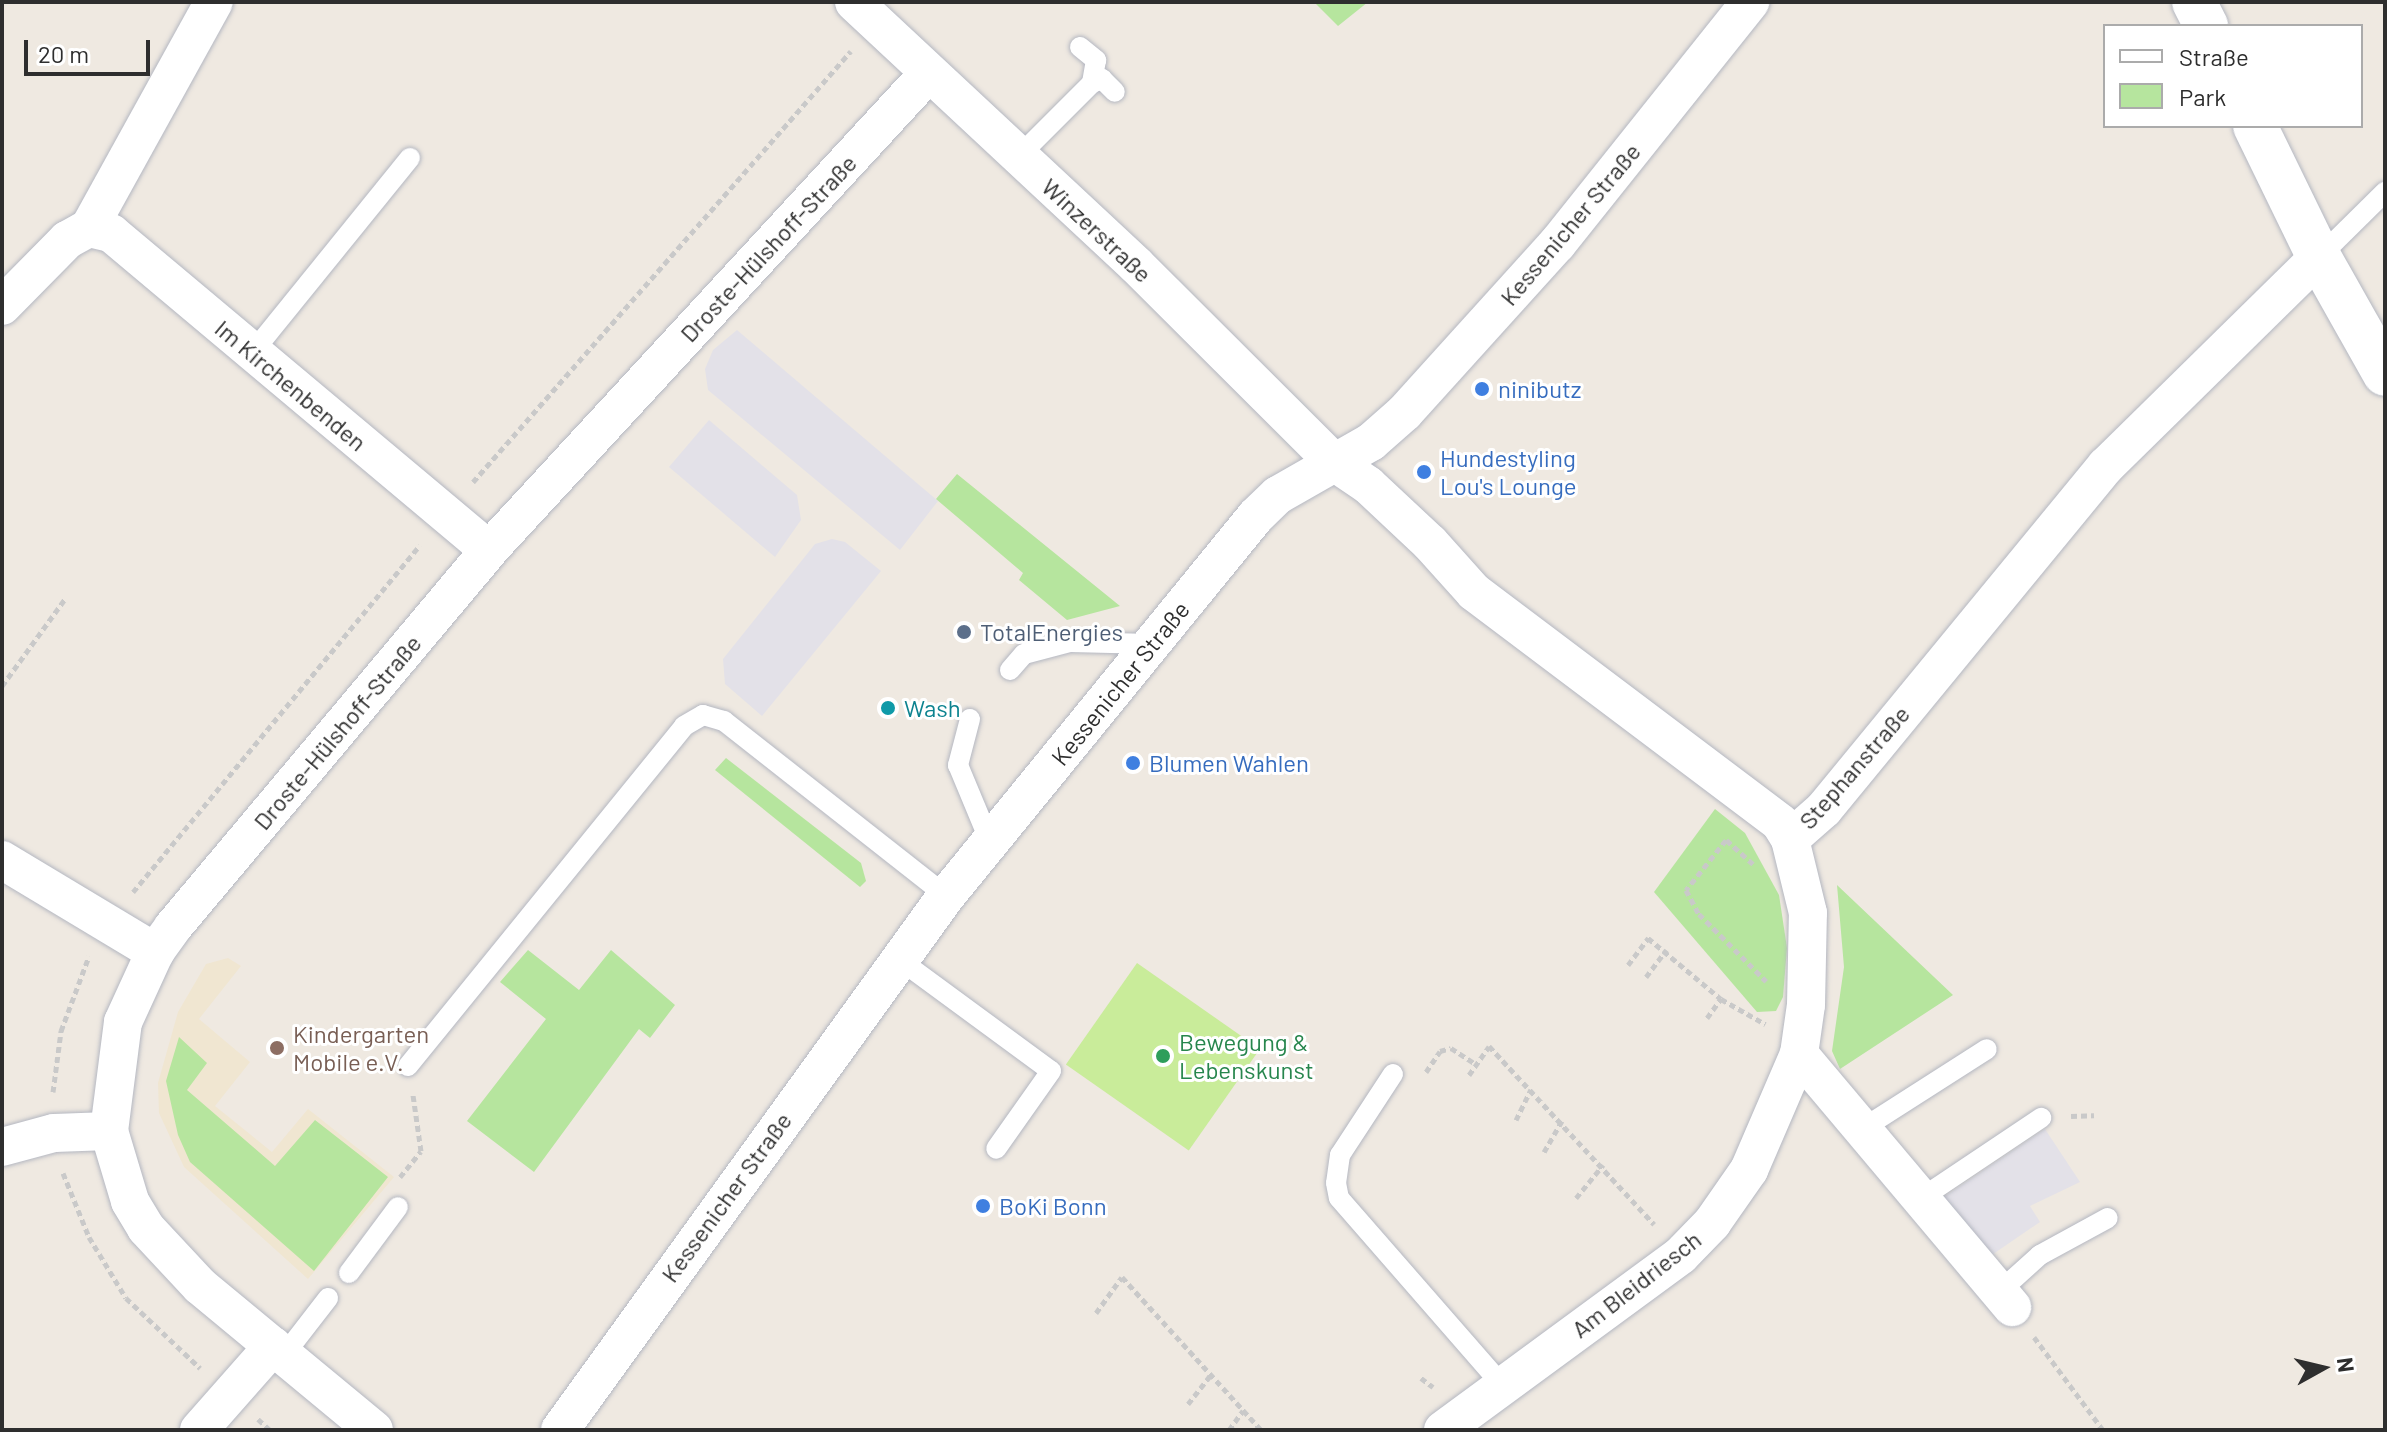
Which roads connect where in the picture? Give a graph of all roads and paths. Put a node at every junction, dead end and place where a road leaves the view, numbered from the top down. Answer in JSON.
{"nodes":[{"id":1,"x":214,"y":2,"type":"edge"},
{"id":2,"x":854,"y":2,"type":"edge"},
{"id":3,"x":1750,"y":2,"type":"edge"},
{"id":4,"x":2194,"y":2,"type":"edge"},
{"id":5,"x":2205,"y":24,"type":"edge"},
{"id":6,"x":1080,"y":47,"type":"dead end"},
{"id":7,"x":927,"y":75,"type":"junction"},
{"id":8,"x":1092,"y":83,"type":"junction"},
{"id":9,"x":1115,"y":92,"type":"dead end"},
{"id":10,"x":2256,"y":128,"type":"edge"},
{"id":11,"x":1018,"y":157,"type":"junction"},
{"id":12,"x":410,"y":158,"type":"dead end"},
{"id":13,"x":2385,"y":192,"type":"edge"},
{"id":14,"x":89,"y":228,"type":"junction"},
{"id":15,"x":2319,"y":257,"type":"junction"},
{"id":16,"x":2,"y":306,"type":"edge"},
{"id":17,"x":252,"y":353,"type":"junction"},
{"id":18,"x":2385,"y":374,"type":"edge"},
{"id":19,"x":1334,"y":462,"type":"junction"},
{"id":20,"x":489,"y":550,"type":"junction"},
{"id":21,"x":65,"y":599,"type":"dead end"},
{"id":22,"x":1152,"y":644,"type":"junction"},
{"id":23,"x":1010,"y":670,"type":"dead end"},
{"id":24,"x":2,"y":686,"type":"edge"},
{"id":25,"x":970,"y":719,"type":"dead end"},
{"id":26,"x":1790,"y":839,"type":"junction"},
{"id":27,"x":990,"y":842,"type":"junction"},
{"id":28,"x":2,"y":860,"type":"edge"},
{"id":29,"x":1756,"y":868,"type":"dead end"},
{"id":30,"x":946,"y":896,"type":"junction"},
{"id":31,"x":1666,"y":950,"type":"junction"},
{"id":32,"x":155,"y":952,"type":"junction"},
{"id":33,"x":900,"y":960,"type":"junction"},
{"id":34,"x":1628,"y":965,"type":"dead end"},
{"id":35,"x":1646,"y":977,"type":"dead end"},
{"id":36,"x":1772,"y":987,"type":"dead end"},
{"id":37,"x":1721,"y":999,"type":"junction"},
{"id":38,"x":1707,"y":1018,"type":"dead end"},
{"id":39,"x":1800,"y":1049,"type":"junction"},
{"id":40,"x":1987,"y":1049,"type":"dead end"},
{"id":41,"x":1440,"y":1051,"type":"dead end"},
{"id":42,"x":1476,"y":1064,"type":"junction"},
{"id":43,"x":408,"y":1066,"type":"joint"},
{"id":44,"x":1393,"y":1074,"type":"dead end"},
{"id":45,"x":1469,"y":1075,"type":"dead end"},
{"id":46,"x":1531,"y":1089,"type":"junction"},
{"id":47,"x":2041,"y":1118,"type":"dead end"},
{"id":48,"x":1516,"y":1120,"type":"dead end"},
{"id":49,"x":1562,"y":1121,"type":"junction"},
{"id":50,"x":1862,"y":1129,"type":"junction"},
{"id":51,"x":109,"y":1131,"type":"junction"},
{"id":52,"x":2,"y":1147,"type":"edge"},
{"id":53,"x":996,"y":1149,"type":"dead end"},
{"id":54,"x":1544,"y":1152,"type":"dead end"},
{"id":55,"x":1603,"y":1165,"type":"junction"},
{"id":56,"x":1576,"y":1198,"type":"dead end"},
{"id":57,"x":1920,"y":1199,"type":"junction"},
{"id":58,"x":398,"y":1207,"type":"joint"},
{"id":59,"x":2108,"y":1218,"type":"dead end"},
{"id":60,"x":1681,"y":1255,"type":"junction"},
{"id":61,"x":349,"y":1273,"type":"dead end"},
{"id":62,"x":328,"y":1298,"type":"dead end"},
{"id":63,"x":2005,"y":1300,"type":"junction"},
{"id":64,"x":1096,"y":1313,"type":"dead end"},
{"id":65,"x":278,"y":1350,"type":"junction"},
{"id":66,"x":1211,"y":1375,"type":"junction"},
{"id":67,"x":1503,"y":1386,"type":"junction"},
{"id":68,"x":1188,"y":1404,"type":"dead end"},
{"id":69,"x":1243,"y":1411,"type":"junction"},
{"id":70,"x":199,"y":1430,"type":"edge"},
{"id":71,"x":374,"y":1430,"type":"edge"},
{"id":72,"x":560,"y":1430,"type":"edge"},
{"id":73,"x":1229,"y":1430,"type":"edge"},
{"id":74,"x":1261,"y":1430,"type":"edge"},
{"id":75,"x":1443,"y":1430,"type":"edge"},
{"id":76,"x":2103,"y":1430,"type":"edge"}],
"edges":[{"from":1,"to":14,"type":"street"},
{"from":2,"to":7,"type":"street","name":"Winzerstraße"},
{"from":3,"to":19,"type":"street","name":"Kessenicher Straße"},
{"from":4,"to":5,"type":"main road"},
{"from":6,"to":8,"type":"lane"},
{"from":7,"to":11,"type":"street","name":"Winzerstraße"},
{"from":7,"to":20,"type":"street","name":"Droste-Hülshoff-Straße"},
{"from":8,"to":9,"type":"lane"},
{"from":8,"to":11,"type":"lane"},
{"from":10,"to":15,"type":"main road"},
{"from":11,"to":19,"type":"street","name":"Winzerstraße"},
{"from":12,"to":17,"type":"lane"},
{"from":13,"to":15,"type":"lane"},
{"from":14,"to":16,"type":"street"},
{"from":14,"to":17,"type":"street","name":"Im Kirchenbenden"},
{"from":15,"to":18,"type":"main road"},
{"from":15,"to":26,"type":"street","name":"Stephanstraße"},
{"from":17,"to":20,"type":"street","name":"Im Kirchenbenden"},
{"from":19,"to":22,"type":"street","name":"Kessenicher Straße"},
{"from":19,"to":26,"type":"street","name":"Stephanstraße"},
{"from":20,"to":32,"type":"street","name":"Droste-Hülshoff-Straße"},
{"from":21,"to":24,"type":"path"},
{"from":22,"to":23,"type":"lane"},
{"from":22,"to":27,"type":"street","name":"Kessenicher Straße"},
{"from":25,"to":27,"type":"lane"},
{"from":26,"to":39,"type":"street","name":"Am Bleidriesch"},
{"from":27,"to":30,"type":"street","name":"Kessenicher Straße"},
{"from":28,"to":32,"type":"street"},
{"from":29,"to":36,"type":"path"},
{"from":30,"to":33,"type":"street","name":"Kessenicher Straße"},
{"from":30,"to":43,"type":"lane"},
{"from":31,"to":34,"type":"path"},
{"from":31,"to":35,"type":"path"},
{"from":31,"to":37,"type":"path"},
{"from":32,"to":51,"type":"street","name":"Droste-Hülshoff-Straße"},
{"from":33,"to":53,"type":"lane"},
{"from":33,"to":72,"type":"street","name":"Kessenicher Straße"},
{"from":37,"to":38,"type":"path"},
{"from":37,"to":39,"type":"path"},
{"from":39,"to":50,"type":"street"},
{"from":39,"to":60,"type":"street","name":"Am Bleidriesch"},
{"from":40,"to":50,"type":"lane"},
{"from":41,"to":42,"type":"path"},
{"from":42,"to":45,"type":"path"},
{"from":42,"to":46,"type":"path"},
{"from":43,"to":58,"type":"path"},
{"from":44,"to":67,"type":"lane"},
{"from":46,"to":48,"type":"path"},
{"from":46,"to":49,"type":"path"},
{"from":47,"to":57,"type":"lane"},
{"from":49,"to":54,"type":"path"},
{"from":49,"to":55,"type":"path"},
{"from":50,"to":57,"type":"street"},
{"from":51,"to":52,"type":"street"},
{"from":51,"to":65,"type":"street","name":"Droste-Hülshoff-Straße"},
{"from":55,"to":56,"type":"path"},
{"from":55,"to":60,"type":"path"},
{"from":57,"to":63,"type":"street"},
{"from":58,"to":61,"type":"lane"},
{"from":59,"to":63,"type":"lane"},
{"from":60,"to":67,"type":"street","name":"Am Bleidriesch"},
{"from":62,"to":65,"type":"lane"},
{"from":63,"to":76,"type":"path"},
{"from":64,"to":66,"type":"path"},
{"from":65,"to":70,"type":"street"},
{"from":65,"to":71,"type":"street","name":"Droste-Hülshoff-Straße"},
{"from":66,"to":68,"type":"path"},
{"from":66,"to":69,"type":"path"},
{"from":67,"to":75,"type":"street","name":"Am Bleidriesch"},
{"from":69,"to":73,"type":"path"},
{"from":69,"to":74,"type":"path"}]}
